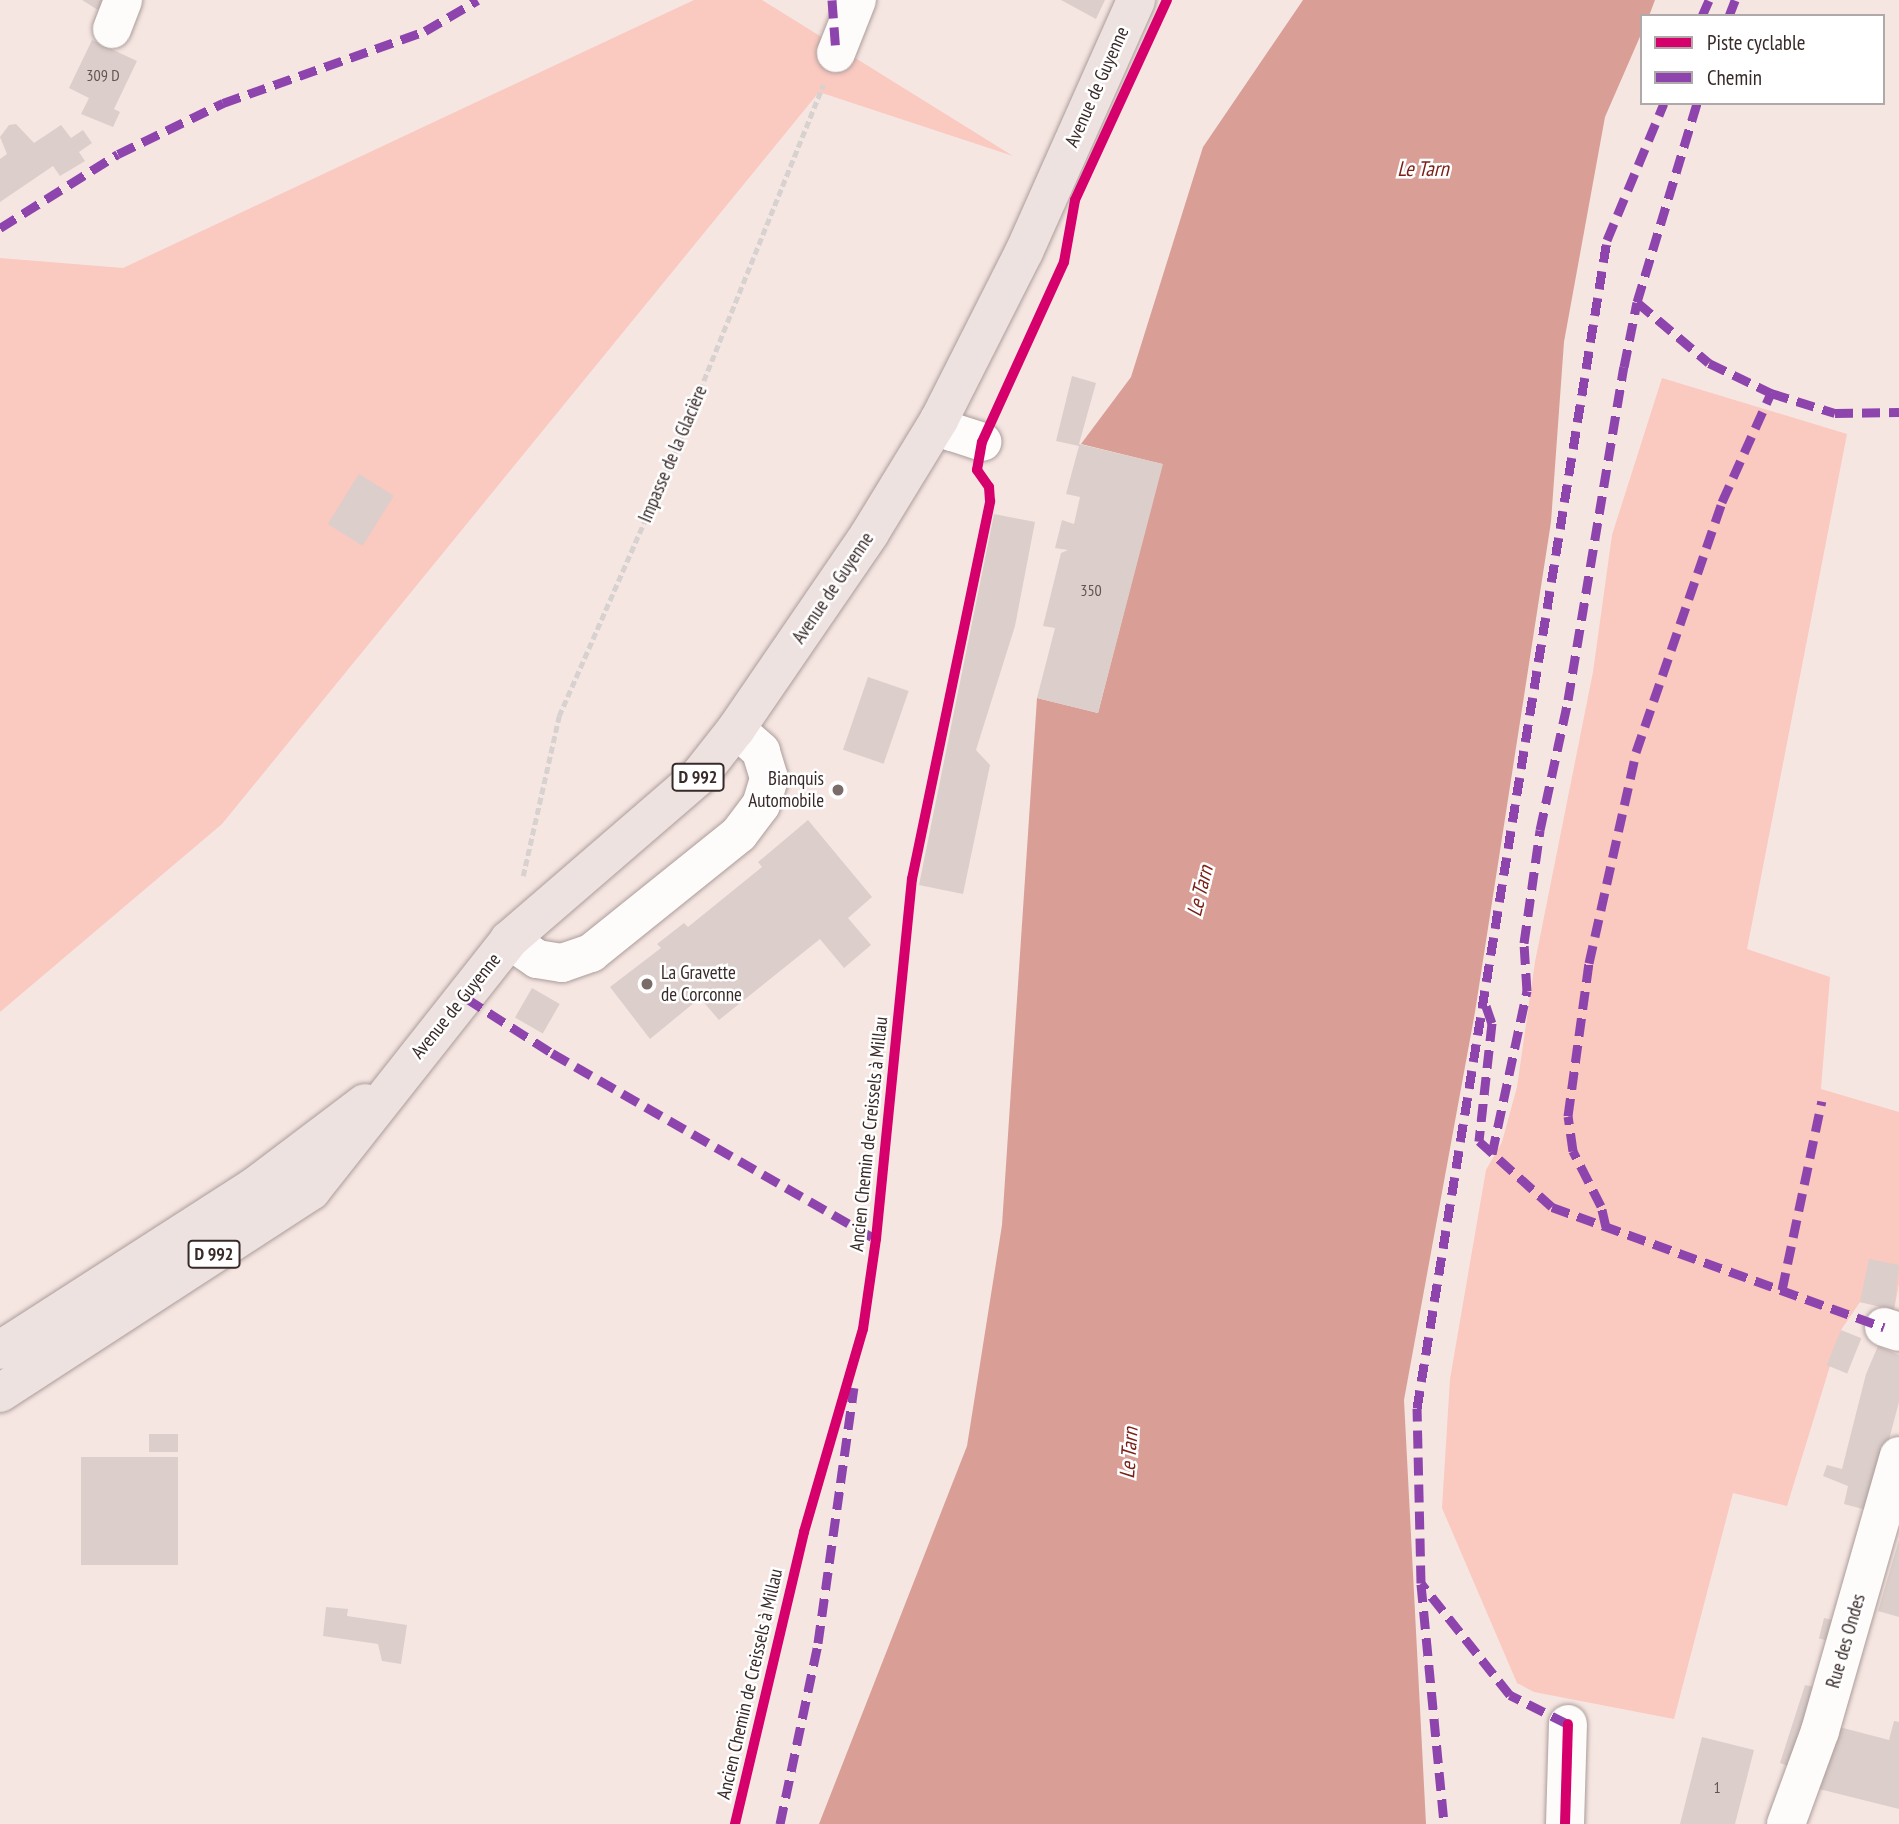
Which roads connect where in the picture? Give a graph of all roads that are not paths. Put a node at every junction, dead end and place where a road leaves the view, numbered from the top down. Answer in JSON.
{"nodes":[{"id":1,"x":856,"y":0,"type":"edge"},
{"id":2,"x":1136,"y":0,"type":"edge"},
{"id":3,"x":836,"y":53,"type":"road end"},
{"id":4,"x":940,"y":420,"type":"junction"},
{"id":5,"x":982,"y":442,"type":"dead end"},
{"id":6,"x":736,"y":729,"type":"junction"},
{"id":7,"x":509,"y":940,"type":"junction"},
{"id":8,"x":395,"y":1080,"type":"junction"},
{"id":9,"x":0,"y":1350,"type":"edge"},
{"id":10,"x":0,"y":1393,"type":"edge"},
{"id":11,"x":1899,"y":1456,"type":"edge"},
{"id":12,"x":1568,"y":1724,"type":"dead end"},
{"id":13,"x":1565,"y":1824,"type":"edge"},
{"id":14,"x":1786,"y":1824,"type":"edge"}],
"edges":[{"from":1,"to":3,"type":"street"},
{"from":2,"to":4,"type":"main road","name":"Avenue de Guyenne","number":"D 992"},
{"from":4,"to":5,"type":"street"},
{"from":4,"to":6,"type":"main road","name":"Avenue de Guyenne","number":"D 992"},
{"from":6,"to":7,"type":"main road","name":"Avenue de Guyenne","number":"D 992"},
{"from":6,"to":7,"type":"street"},
{"from":7,"to":8,"type":"main road","name":"Avenue de Guyenne","number":"D 992"},
{"from":8,"to":9,"type":"main road","name":"Avenue de Guyenne","number":"D 992"},
{"from":8,"to":10,"type":"main road","name":"Avenue de Guyenne","number":"D 992"},
{"from":11,"to":14,"type":"street","name":"Rue des Ondes"},
{"from":12,"to":13,"type":"street"}]}
